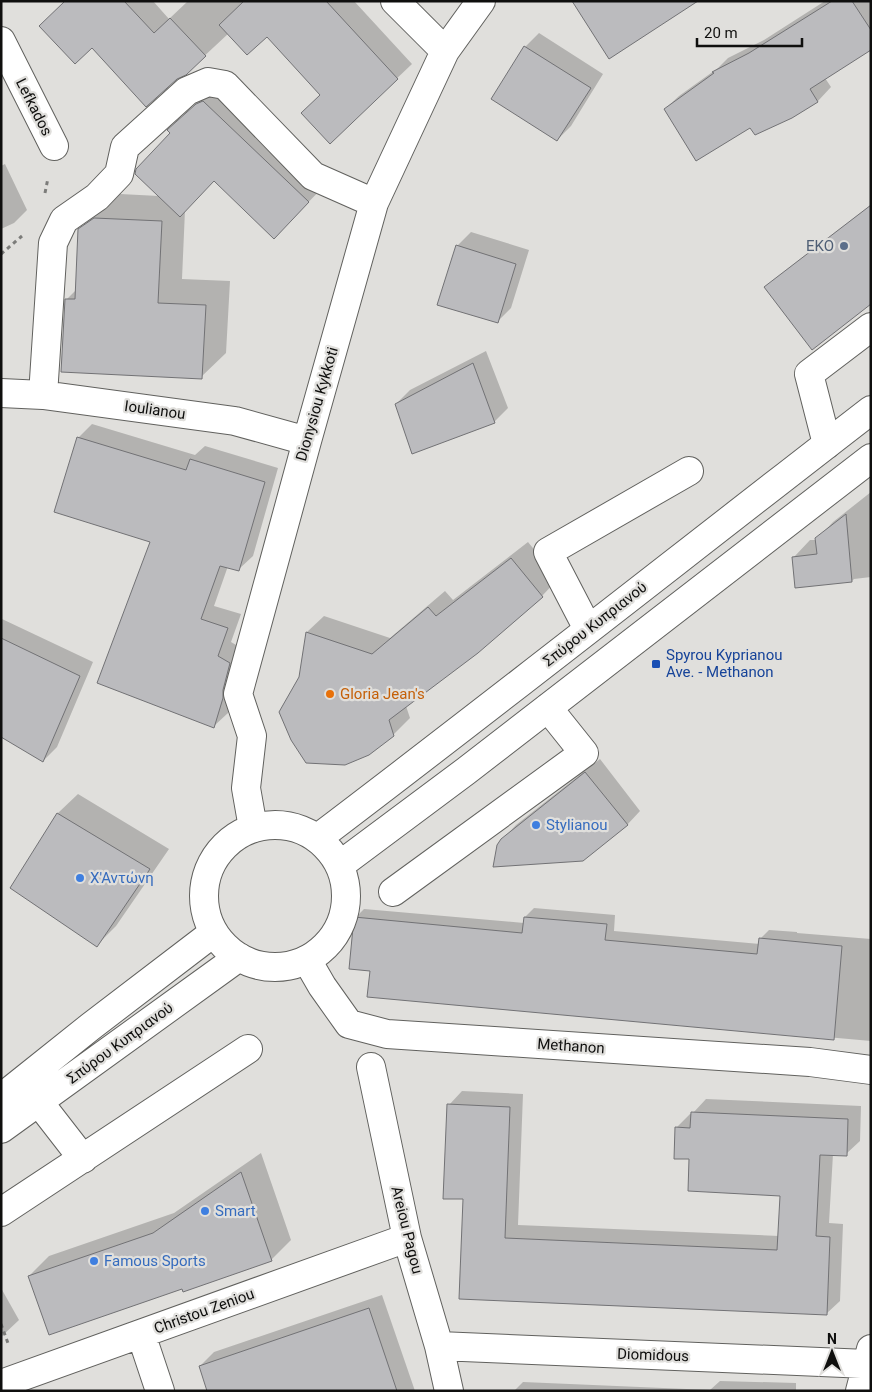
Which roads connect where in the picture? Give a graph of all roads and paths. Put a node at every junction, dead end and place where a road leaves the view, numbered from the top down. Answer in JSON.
{"nodes":[{"id":1,"x":395,"y":1,"type":"edge"},
{"id":2,"x":481,"y":1,"type":"edge"},
{"id":3,"x":1,"y":41,"type":"edge"},
{"id":4,"x":445,"y":51,"type":"junction"},
{"id":5,"x":54,"y":146,"type":"dead end"},
{"id":6,"x":374,"y":203,"type":"junction"},
{"id":7,"x":871,"y":327,"type":"edge"},
{"id":8,"x":1,"y":393,"type":"edge"},
{"id":9,"x":43,"y":395,"type":"junction"},
{"id":10,"x":871,"y":410,"type":"edge"},
{"id":11,"x":307,"y":441,"type":"junction"},
{"id":12,"x":827,"y":444,"type":"junction"},
{"id":13,"x":871,"y":458,"type":"edge"},
{"id":14,"x":689,"y":471,"type":"dead end"},
{"id":15,"x":588,"y":629,"type":"junction"},
{"id":16,"x":548,"y":708,"type":"junction"},
{"id":17,"x":253,"y":828,"type":"junction"},
{"id":18,"x":318,"y":838,"type":"junction"},
{"id":19,"x":340,"y":865,"type":"junction"},
{"id":20,"x":393,"y":892,"type":"dead end"},
{"id":21,"x":213,"y":933,"type":"junction"},
{"id":22,"x":239,"y":957,"type":"junction"},
{"id":23,"x":307,"y":960,"type":"junction"},
{"id":24,"x":248,"y":1049,"type":"dead end"},
{"id":25,"x":371,"y":1068,"type":"dead end"},
{"id":26,"x":871,"y":1070,"type":"edge"},
{"id":27,"x":2,"y":1094,"type":"edge"},
{"id":28,"x":38,"y":1101,"type":"junction"},
{"id":29,"x":1,"y":1129,"type":"edge"},
{"id":30,"x":82,"y":1159,"type":"junction"},
{"id":31,"x":1,"y":1212,"type":"edge"},
{"id":32,"x":407,"y":1238,"type":"junction"},
{"id":33,"x":140,"y":1334,"type":"junction"},
{"id":34,"x":439,"y":1346,"type":"junction"},
{"id":35,"x":869,"y":1357,"type":"edge"},
{"id":36,"x":1,"y":1384,"type":"edge"},
{"id":37,"x":160,"y":1391,"type":"edge"},
{"id":38,"x":449,"y":1391,"type":"edge"},
{"id":39,"x":860,"y":1391,"type":"edge"}],
"edges":[{"from":1,"to":4,"type":"street"},
{"from":2,"to":4,"type":"street","name":"Dionysiou Kykkoti"},
{"from":3,"to":5,"type":"street","name":"Lefkados"},
{"from":4,"to":6,"type":"street","name":"Dionysiou Kykkoti"},
{"from":6,"to":9,"type":"street"},
{"from":6,"to":11,"type":"street","name":"Dionysiou Kykkoti"},
{"from":7,"to":12,"type":"street"},
{"from":8,"to":9,"type":"street","name":"Ioulianou"},
{"from":9,"to":11,"type":"street","name":"Ioulianou"},
{"from":10,"to":12,"type":"street","name":"Σπύρου Κυπριανού"},
{"from":11,"to":17,"type":"street","name":"Dionysiou Kykkoti"},
{"from":12,"to":15,"type":"street","name":"Σπύρου Κυπριανού"},
{"from":13,"to":16,"type":"street"},
{"from":14,"to":15,"type":"street"},
{"from":15,"to":18,"type":"street","name":"Σπύρου Κυπριανού"},
{"from":16,"to":19,"type":"street"},
{"from":16,"to":20,"type":"street"},
{"from":17,"to":18,"type":"street"},
{"from":17,"to":21,"type":"street"},
{"from":18,"to":19,"type":"street"},
{"from":19,"to":23,"type":"street"},
{"from":21,"to":22,"type":"street"},
{"from":21,"to":27,"type":"street","name":"Σπύρου Κυπριανού"},
{"from":22,"to":23,"type":"street"},
{"from":22,"to":28,"type":"street","name":"Σπύρου Κυπριανού"},
{"from":23,"to":26,"type":"street","name":"Methanon"},
{"from":24,"to":30,"type":"street"},
{"from":25,"to":32,"type":"street","name":"Areiou Pagou"},
{"from":28,"to":29,"type":"street","name":"Σπύρου Κυπριανού"},
{"from":28,"to":30,"type":"street"},
{"from":30,"to":31,"type":"street"},
{"from":32,"to":33,"type":"street","name":"Christou Zeniou"},
{"from":32,"to":34,"type":"street","name":"Areiou Pagou"},
{"from":33,"to":36,"type":"street","name":"Christou Zeniou"},
{"from":33,"to":37,"type":"street"},
{"from":34,"to":35,"type":"street","name":"Diomidous"},
{"from":34,"to":38,"type":"street","name":"Areiou Pagou"},
{"from":35,"to":39,"type":"street"}]}
